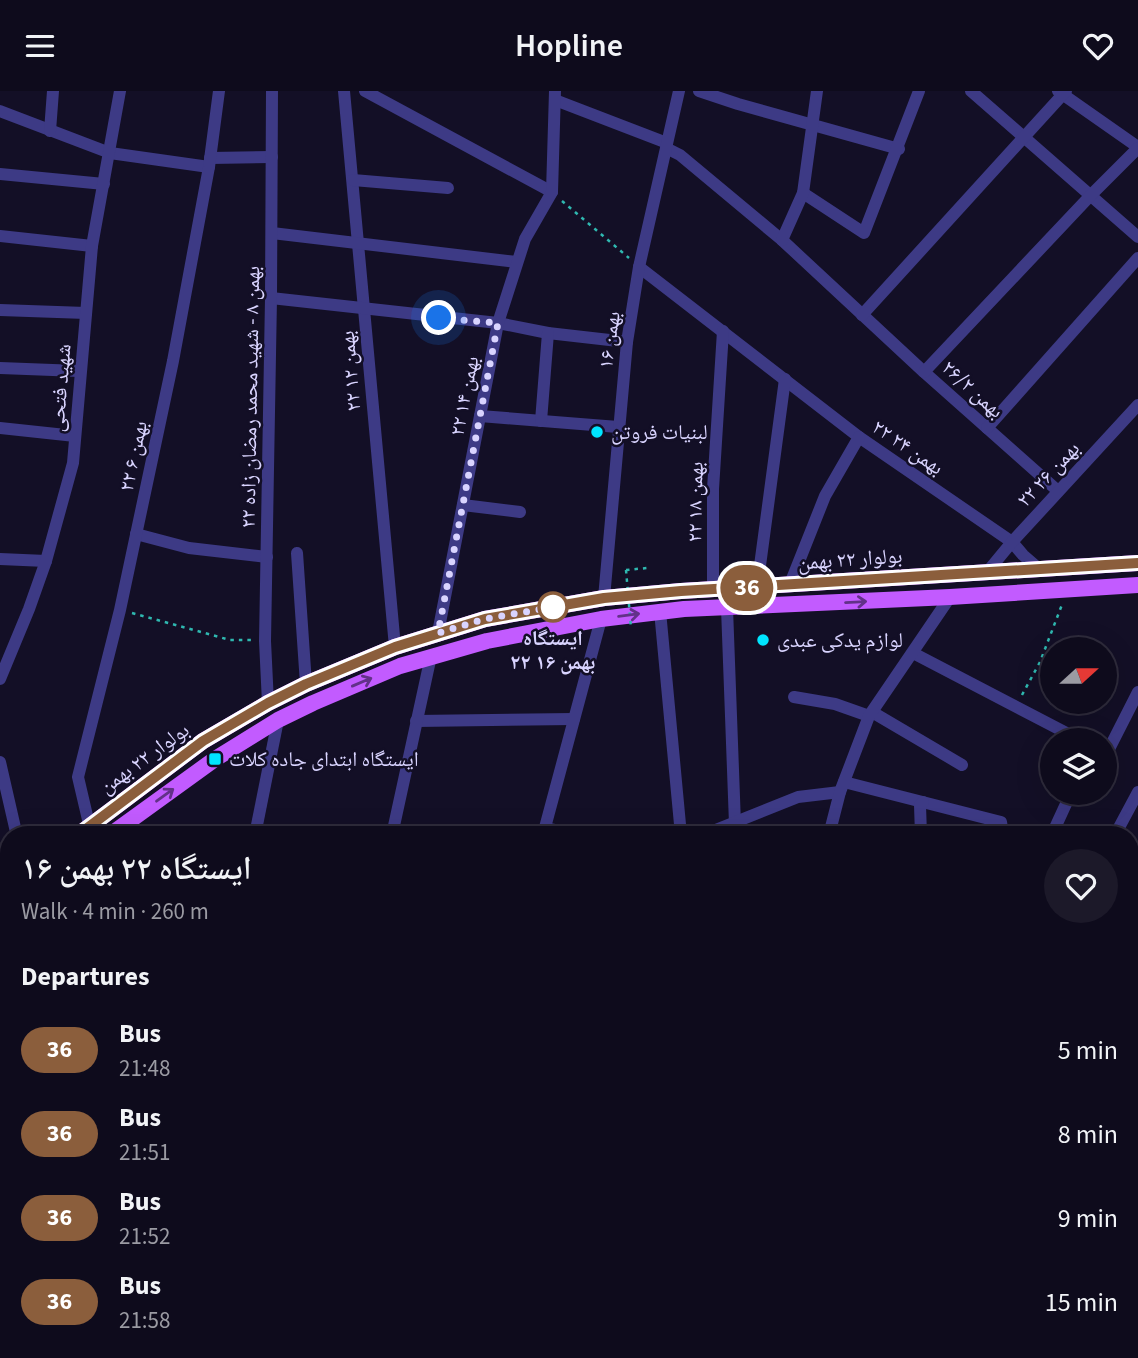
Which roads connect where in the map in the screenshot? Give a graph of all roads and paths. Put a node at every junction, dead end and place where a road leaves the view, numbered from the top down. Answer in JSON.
{"nodes":[{"id":1,"x":53,"y":91,"type":"edge"},
{"id":2,"x":120,"y":91,"type":"edge"},
{"id":3,"x":219,"y":91,"type":"edge"},
{"id":4,"x":272,"y":91,"type":"edge"},
{"id":5,"x":344,"y":91,"type":"edge"},
{"id":6,"x":365,"y":91,"type":"edge"},
{"id":7,"x":679,"y":91,"type":"edge"},
{"id":8,"x":699,"y":91,"type":"edge"},
{"id":9,"x":817,"y":91,"type":"edge"},
{"id":10,"x":919,"y":91,"type":"edge"},
{"id":11,"x":971,"y":91,"type":"edge"},
{"id":12,"x":1062,"y":92,"type":"edge"},
{"id":13,"x":552,"y":95,"type":"edge"},
{"id":14,"x":0,"y":111,"type":"edge"},
{"id":15,"x":813,"y":124,"type":"junction"},
{"id":16,"x":50,"y":131,"type":"junction"},
{"id":17,"x":1024,"y":138,"type":"junction"},
{"id":18,"x":666,"y":146,"type":"junction"},
{"id":19,"x":1138,"y":147,"type":"edge"},
{"id":20,"x":899,"y":149,"type":"junction"},
{"id":21,"x":110,"y":153,"type":"junction"},
{"id":22,"x":272,"y":157,"type":"junction"},
{"id":23,"x":210,"y":162,"type":"junction"},
{"id":24,"x":0,"y":174,"type":"edge"},
{"id":25,"x":352,"y":180,"type":"junction"},
{"id":26,"x":104,"y":184,"type":"junction"},
{"id":27,"x":448,"y":188,"type":"dead end"},
{"id":28,"x":552,"y":192,"type":"junction"},
{"id":29,"x":803,"y":193,"type":"junction"},
{"id":30,"x":1091,"y":195,"type":"junction"},
{"id":31,"x":272,"y":233,"type":"junction"},
{"id":32,"x":0,"y":236,"type":"edge"},
{"id":33,"x":1138,"y":237,"type":"edge"},
{"id":34,"x":782,"y":240,"type":"junction"},
{"id":35,"x":358,"y":243,"type":"junction"},
{"id":36,"x":92,"y":246,"type":"junction"},
{"id":37,"x":1138,"y":258,"type":"edge"},
{"id":38,"x":517,"y":262,"type":"junction"},
{"id":39,"x":639,"y":267,"type":"junction"},
{"id":40,"x":271,"y":298,"type":"junction"},
{"id":41,"x":364,"y":306,"type":"junction"},
{"id":42,"x":0,"y":310,"type":"edge"},
{"id":43,"x":86,"y":313,"type":"junction"},
{"id":44,"x":862,"y":315,"type":"junction"},
{"id":45,"x":498,"y":323,"type":"junction"},
{"id":46,"x":723,"y":331,"type":"junction"},
{"id":47,"x":548,"y":333,"type":"junction"},
{"id":48,"x":627,"y":342,"type":"junction"},
{"id":49,"x":0,"y":368,"type":"edge"},
{"id":50,"x":79,"y":371,"type":"junction"},
{"id":51,"x":925,"y":372,"type":"junction"},
{"id":52,"x":785,"y":379,"type":"junction"},
{"id":53,"x":1138,"y":405,"type":"edge"},
{"id":54,"x":480,"y":416,"type":"junction"},
{"id":55,"x":541,"y":421,"type":"junction"},
{"id":56,"x":618,"y":427,"type":"junction"},
{"id":57,"x":0,"y":428,"type":"edge"},
{"id":58,"x":987,"y":428,"type":"junction"},
{"id":59,"x":75,"y":436,"type":"junction"},
{"id":60,"x":859,"y":437,"type":"junction"},
{"id":61,"x":1058,"y":491,"type":"junction"},
{"id":62,"x":463,"y":505,"type":"junction"},
{"id":63,"x":520,"y":512,"type":"dead end"},
{"id":64,"x":136,"y":534,"type":"junction"},
{"id":65,"x":1012,"y":542,"type":"junction"},
{"id":66,"x":296,"y":553,"type":"dead end"},
{"id":67,"x":267,"y":557,"type":"junction"},
{"id":68,"x":0,"y":559,"type":"edge"},
{"id":69,"x":46,"y":561,"type":"junction"},
{"id":70,"x":1138,"y":563,"type":"edge"},
{"id":71,"x":647,"y":568,"type":"dead end"},
{"id":72,"x":1038,"y":568,"type":"junction"},
{"id":73,"x":988,"y":571,"type":"junction"},
{"id":74,"x":790,"y":584,"type":"junction"},
{"id":75,"x":1138,"y":585,"type":"edge"},
{"id":76,"x":757,"y":588,"type":"junction"},
{"id":77,"x":1068,"y":589,"type":"junction"},
{"id":78,"x":713,"y":590,"type":"junction"},
{"id":79,"x":950,"y":597,"type":"junction"},
{"id":80,"x":604,"y":598,"type":"junction"},
{"id":81,"x":727,"y":608,"type":"junction"},
{"id":82,"x":120,"y":610,"type":"junction"},
{"id":83,"x":660,"y":611,"type":"junction"},
{"id":84,"x":601,"y":619,"type":"junction"},
{"id":85,"x":631,"y":628,"type":"dead end"},
{"id":86,"x":438,"y":633,"type":"junction"},
{"id":87,"x":265,"y":641,"type":"junction"},
{"id":88,"x":395,"y":647,"type":"junction"},
{"id":89,"x":913,"y":653,"type":"junction"},
{"id":90,"x":432,"y":656,"type":"junction"},
{"id":91,"x":0,"y":679,"type":"edge"},
{"id":92,"x":306,"y":684,"type":"junction"},
{"id":93,"x":1138,"y":692,"type":"edge"},
{"id":94,"x":794,"y":697,"type":"dead end"},
{"id":95,"x":268,"y":703,"type":"junction"},
{"id":96,"x":1015,"y":707,"type":"junction"},
{"id":97,"x":870,"y":714,"type":"junction"},
{"id":98,"x":574,"y":719,"type":"junction"},
{"id":99,"x":278,"y":720,"type":"junction"},
{"id":100,"x":416,"y":721,"type":"junction"},
{"id":101,"x":1056,"y":728,"type":"edge"},
{"id":102,"x":1117,"y":730,"type":"edge"},
{"id":103,"x":0,"y":762,"type":"edge"},
{"id":104,"x":962,"y":765,"type":"dead end"},
{"id":105,"x":842,"y":787,"type":"junction"},
{"id":106,"x":1138,"y":792,"type":"edge"},
{"id":107,"x":923,"y":802,"type":"junction"},
{"id":108,"x":1065,"y":805,"type":"edge"},
{"id":109,"x":735,"y":824,"type":"junction"},
{"id":110,"x":16,"y":826,"type":"edge"},
{"id":111,"x":84,"y":826,"type":"edge"},
{"id":112,"x":89,"y":826,"type":"edge"},
{"id":113,"x":122,"y":826,"type":"edge"},
{"id":114,"x":257,"y":826,"type":"edge"},
{"id":115,"x":394,"y":826,"type":"edge"},
{"id":116,"x":544,"y":826,"type":"edge"},
{"id":117,"x":680,"y":826,"type":"edge"},
{"id":118,"x":732,"y":826,"type":"edge"},
{"id":119,"x":831,"y":826,"type":"edge"},
{"id":120,"x":921,"y":826,"type":"edge"},
{"id":121,"x":1002,"y":826,"type":"edge"},
{"id":122,"x":1056,"y":826,"type":"edge"},
{"id":123,"x":1120,"y":826,"type":"edge"}],
"edges":[{"from":1,"to":16,"type":"street"},
{"from":2,"to":21,"type":"street","name":"شهید فتحی"},
{"from":3,"to":23,"type":"street","name":"۲۲ بهمن ۶"},
{"from":4,"to":22,"type":"street","name":"۲۲ بهمن ۸ - شهید محمد رمضان زاده"},
{"from":5,"to":25,"type":"street","name":"۲۲ بهمن ۱۲"},
{"from":6,"to":28,"type":"street"},
{"from":7,"to":18,"type":"street","name":"بهمن ۱۶"},
{"from":8,"to":15,"type":"street"},
{"from":9,"to":15,"type":"street"},
{"from":10,"to":20,"type":"street"},
{"from":11,"to":17,"type":"street"},
{"from":12,"to":17,"type":"street"},
{"from":12,"to":19,"type":"street"},
{"from":13,"to":18,"type":"street","name":"بهمن ۲۶/۲"},
{"from":13,"to":28,"type":"street","name":"۲۲ بهمن ۱۴"},
{"from":14,"to":16,"type":"street"},
{"from":15,"to":20,"type":"street"},
{"from":15,"to":29,"type":"street"},
{"from":16,"to":21,"type":"street"},
{"from":17,"to":30,"type":"street"},
{"from":17,"to":44,"type":"street"},
{"from":18,"to":34,"type":"street","name":"بهمن ۲۶/۲"},
{"from":18,"to":39,"type":"street","name":"بهمن ۱۶"},
{"from":19,"to":30,"type":"street"},
{"from":20,"to":29,"type":"street"},
{"from":21,"to":23,"type":"street"},
{"from":21,"to":26,"type":"street","name":"شهید فتحی"},
{"from":22,"to":23,"type":"street"},
{"from":22,"to":31,"type":"street","name":"۲۲ بهمن ۸ - شهید محمد رمضان زاده"},
{"from":23,"to":64,"type":"street","name":"۲۲ بهمن ۶"},
{"from":24,"to":26,"type":"street"},
{"from":25,"to":27,"type":"street"},
{"from":25,"to":35,"type":"street","name":"۲۲ بهمن ۱۲"},
{"from":26,"to":36,"type":"street","name":"شهید فتحی"},
{"from":28,"to":38,"type":"street","name":"۲۲ بهمن ۱۴"},
{"from":28,"to":39,"type":"path"},
{"from":29,"to":34,"type":"street"},
{"from":30,"to":33,"type":"street"},
{"from":30,"to":51,"type":"street"},
{"from":31,"to":35,"type":"street"},
{"from":31,"to":40,"type":"street","name":"۲۲ بهمن ۸ - شهید محمد رمضان زاده"},
{"from":32,"to":36,"type":"street"},
{"from":34,"to":44,"type":"street","name":"بهمن ۲۶/۲"},
{"from":35,"to":38,"type":"street"},
{"from":35,"to":41,"type":"street","name":"۲۲ بهمن ۱۲"},
{"from":36,"to":43,"type":"street","name":"شهید فتحی"},
{"from":37,"to":58,"type":"street"},
{"from":38,"to":45,"type":"street","name":"۲۲ بهمن ۱۴"},
{"from":39,"to":46,"type":"street","name":"۲۲ بهمن ۲۴"},
{"from":39,"to":48,"type":"street","name":"بهمن ۱۶"},
{"from":40,"to":41,"type":"street"},
{"from":40,"to":67,"type":"street","name":"۲۲ بهمن ۸ - شهید محمد رمضان زاده"},
{"from":41,"to":45,"type":"street"},
{"from":41,"to":88,"type":"street","name":"۲۲ بهمن ۱۲"},
{"from":42,"to":43,"type":"street"},
{"from":43,"to":50,"type":"street","name":"شهید فتحی"},
{"from":44,"to":51,"type":"street","name":"بهمن ۲۶/۲"},
{"from":45,"to":47,"type":"street"},
{"from":45,"to":54,"type":"street","name":"۲۲ بهمن ۱۴"},
{"from":46,"to":52,"type":"street","name":"۲۲ بهمن ۲۴"},
{"from":46,"to":78,"type":"street","name":"۲۲ بهمن ۱۸"},
{"from":47,"to":48,"type":"street"},
{"from":47,"to":55,"type":"street"},
{"from":48,"to":56,"type":"street","name":"بهمن ۱۶"},
{"from":49,"to":50,"type":"street"},
{"from":50,"to":59,"type":"street","name":"شهید فتحی"},
{"from":51,"to":58,"type":"street","name":"بهمن ۲۶/۲"},
{"from":52,"to":60,"type":"street","name":"۲۲ بهمن ۲۴"},
{"from":52,"to":76,"type":"street"},
{"from":53,"to":61,"type":"street","name":"۲۲ بهمن ۲۶"},
{"from":54,"to":55,"type":"street"},
{"from":54,"to":62,"type":"street","name":"۲۲ بهمن ۱۴"},
{"from":55,"to":56,"type":"street"},
{"from":56,"to":80,"type":"street","name":"بهمن ۱۶"},
{"from":57,"to":59,"type":"street"},
{"from":58,"to":61,"type":"street","name":"بهمن ۲۶/۲"},
{"from":59,"to":69,"type":"street","name":"شهید فتحی"},
{"from":60,"to":65,"type":"street","name":"۲۲ بهمن ۲۴"},
{"from":60,"to":74,"type":"street"},
{"from":61,"to":65,"type":"street","name":"۲۲ بهمن ۲۶"},
{"from":62,"to":63,"type":"street"},
{"from":62,"to":86,"type":"street","name":"۲۲ بهمن ۱۴"},
{"from":64,"to":67,"type":"street"},
{"from":64,"to":82,"type":"street","name":"۲۲ بهمن ۶"},
{"from":65,"to":72,"type":"street"},
{"from":65,"to":73,"type":"street","name":"۲۲ بهمن ۲۶"},
{"from":66,"to":92,"type":"street"},
{"from":67,"to":87,"type":"street","name":"۲۲ بهمن ۸ - شهید محمد رمضان زاده"},
{"from":68,"to":69,"type":"street"},
{"from":69,"to":91,"type":"street","name":"شهید فتحی"},
{"from":70,"to":72,"type":"main road","name":"بولوار ۲۲ بهمن"},
{"from":71,"to":85,"type":"path","bridge":true},
{"from":72,"to":73,"type":"main road","name":"بولوار ۲۲ بهمن"},
{"from":73,"to":74,"type":"main road","name":"بولوار ۲۲ بهمن"},
{"from":74,"to":76,"type":"main road","name":"بولوار ۲۲ بهمن"},
{"from":75,"to":77,"type":"main road","name":"بولوار ۲۲ بهمن"},
{"from":76,"to":78,"type":"main road","name":"بولوار ۲۲ بهمن"},
{"from":77,"to":79,"type":"main road","name":"بولوار ۲۲ بهمن"},
{"from":77,"to":96,"type":"path"},
{"from":78,"to":80,"type":"main road","name":"بولوار ۲۲ بهمن"},
{"from":81,"to":79,"type":"main road","name":"بولوار ۲۲ بهمن","one_way":true},
{"from":79,"to":89,"type":"street"},
{"from":80,"to":86,"type":"main road","name":"بولوار ۲۲ بهمن"},
{"from":81,"to":83,"type":"main road","name":"بولوار ۲۲ بهمن"},
{"from":81,"to":109,"type":"street"},
{"from":82,"to":87,"type":"path"},
{"from":82,"to":111,"type":"street","name":"۲۲ بهمن ۶"},
{"from":84,"to":83,"type":"main road","name":"بولوار ۲۲ بهمن","one_way":true},
{"from":83,"to":117,"type":"street"},
{"from":84,"to":90,"type":"main road","name":"بولوار ۲۲ بهمن"},
{"from":84,"to":98,"type":"street"},
{"from":86,"to":88,"type":"main road","name":"بولوار ۲۲ بهمن"},
{"from":87,"to":95,"type":"street","name":"۲۲ بهمن ۸ - شهید محمد رمضان زاده"},
{"from":88,"to":92,"type":"main road","name":"بولوار ۲۲ بهمن"},
{"from":89,"to":96,"type":"street"},
{"from":89,"to":97,"type":"street"},
{"from":99,"to":90,"type":"main road","name":"بولوار ۲۲ بهمن","one_way":true},
{"from":90,"to":100,"type":"street"},
{"from":92,"to":95,"type":"main road","name":"بولوار ۲۲ بهمن"},
{"from":93,"to":102,"type":"street"},
{"from":94,"to":97,"type":"street"},
{"from":95,"to":112,"type":"main road","name":"بولوار ۲۲ بهمن"},
{"from":96,"to":101,"type":"street"},
{"from":97,"to":104,"type":"street"},
{"from":97,"to":105,"type":"street"},
{"from":98,"to":100,"type":"street"},
{"from":98,"to":116,"type":"street"},
{"from":113,"to":99,"type":"main road","name":"بولوار ۲۲ بهمن","one_way":true},
{"from":99,"to":114,"type":"street"},
{"from":100,"to":115,"type":"street"},
{"from":103,"to":110,"type":"street"},
{"from":105,"to":107,"type":"street"},
{"from":105,"to":109,"type":"street"},
{"from":105,"to":119,"type":"street"},
{"from":106,"to":123,"type":"street"},
{"from":107,"to":120,"type":"street"},
{"from":107,"to":121,"type":"street"},
{"from":108,"to":122,"type":"street"},
{"from":109,"to":118,"type":"street"}]}
